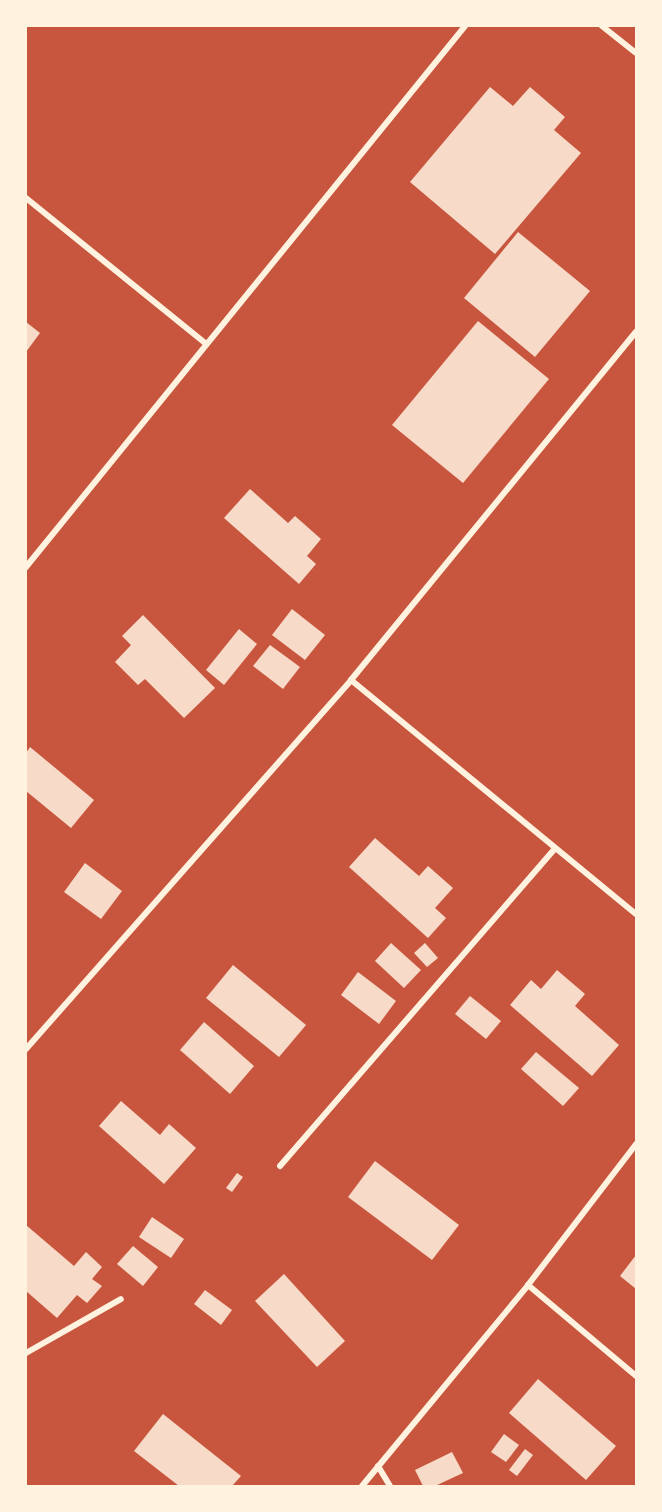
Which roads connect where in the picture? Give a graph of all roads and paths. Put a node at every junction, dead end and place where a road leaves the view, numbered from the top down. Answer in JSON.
{"nodes":[{"id":1,"x":465,"y":26,"type":"edge"},
{"id":2,"x":602,"y":26,"type":"edge"},
{"id":3,"x":636,"y":53,"type":"edge"},
{"id":4,"x":26,"y":198,"type":"edge"},
{"id":5,"x":636,"y":332,"type":"edge"},
{"id":6,"x":206,"y":344,"type":"junction"},
{"id":7,"x":26,"y":567,"type":"edge"},
{"id":8,"x":351,"y":680,"type":"junction"},
{"id":9,"x":555,"y":848,"type":"junction"},
{"id":10,"x":636,"y":914,"type":"edge"},
{"id":11,"x":26,"y":1049,"type":"edge"},
{"id":12,"x":636,"y":1144,"type":"edge"},
{"id":13,"x":280,"y":1166,"type":"dead end"},
{"id":14,"x":528,"y":1285,"type":"junction"},
{"id":15,"x":121,"y":1299,"type":"dead end"},
{"id":16,"x":26,"y":1353,"type":"edge"},
{"id":17,"x":636,"y":1377,"type":"edge"},
{"id":18,"x":378,"y":1466,"type":"junction"},
{"id":19,"x":362,"y":1486,"type":"edge"},
{"id":20,"x":390,"y":1486,"type":"edge"}],
"edges":[{"from":1,"to":6,"type":"street"},
{"from":2,"to":3,"type":"street"},
{"from":4,"to":6,"type":"street"},
{"from":5,"to":8,"type":"street"},
{"from":6,"to":7,"type":"street"},
{"from":8,"to":9,"type":"street"},
{"from":8,"to":11,"type":"street"},
{"from":9,"to":10,"type":"street"},
{"from":9,"to":13,"type":"street"},
{"from":12,"to":14,"type":"street"},
{"from":14,"to":17,"type":"street"},
{"from":14,"to":18,"type":"street"},
{"from":15,"to":16,"type":"street"},
{"from":18,"to":19,"type":"street"},
{"from":18,"to":20,"type":"street"}]}
